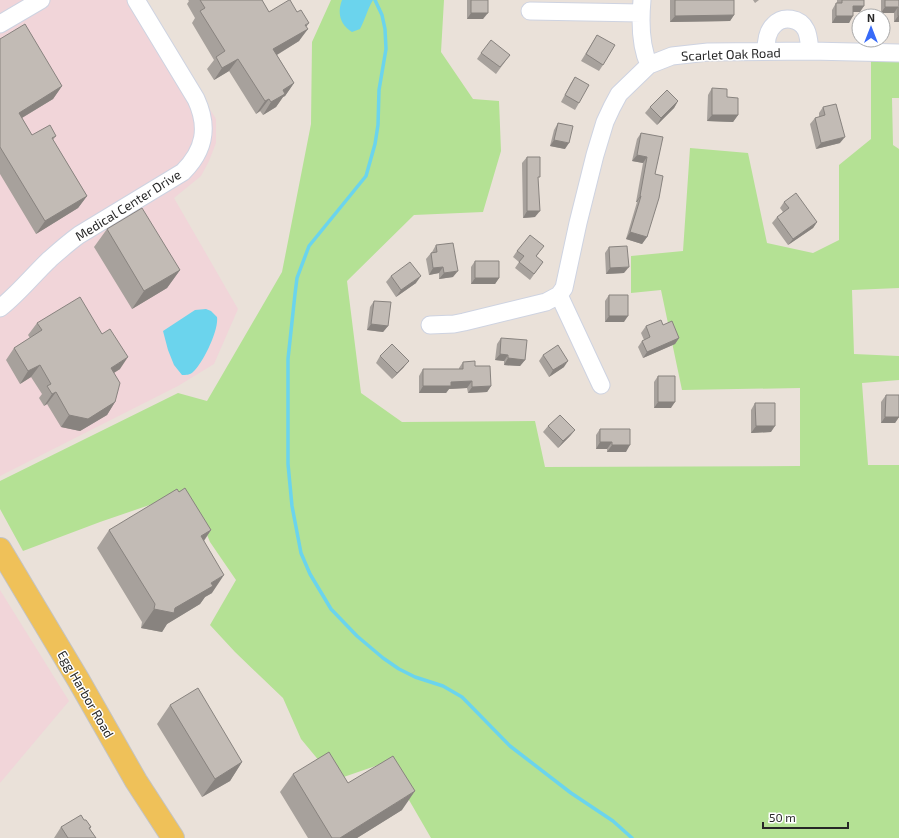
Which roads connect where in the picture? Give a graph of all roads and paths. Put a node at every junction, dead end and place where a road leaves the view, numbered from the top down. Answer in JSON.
{"nodes":[{"id":1,"x":41,"y":0,"type":"edge"},
{"id":2,"x":136,"y":0,"type":"edge"},
{"id":3,"x":641,"y":6,"type":"edge"},
{"id":4,"x":530,"y":11,"type":"dead end"},
{"id":5,"x":0,"y":24,"type":"edge"},
{"id":6,"x":766,"y":51,"type":"junction"},
{"id":7,"x":810,"y":51,"type":"junction"},
{"id":8,"x":899,"y":53,"type":"edge"},
{"id":9,"x":649,"y":65,"type":"junction"},
{"id":10,"x":559,"y":295,"type":"junction"},
{"id":11,"x":0,"y":308,"type":"edge"},
{"id":12,"x":430,"y":325,"type":"dead end"},
{"id":13,"x":601,"y":385,"type":"dead end"},
{"id":14,"x":0,"y":550,"type":"edge"},
{"id":15,"x":173,"y":838,"type":"edge"}],
"edges":[{"from":1,"to":5,"type":"street"},
{"from":2,"to":11,"type":"street","name":"Medical Center Drive"},
{"from":3,"to":4,"type":"street"},
{"from":3,"to":9,"type":"street"},
{"from":6,"to":7,"type":"street","name":"Scarlet Oak Road"},
{"from":6,"to":7,"type":"street"},
{"from":6,"to":9,"type":"street","name":"Scarlet Oak Road"},
{"from":7,"to":8,"type":"street","name":"Scarlet Oak Road"},
{"from":9,"to":10,"type":"street","name":"Scarlet Oak Road"},
{"from":10,"to":12,"type":"street"},
{"from":10,"to":13,"type":"street"},
{"from":14,"to":15,"type":"main road","name":"Egg Harbor Road"}]}
